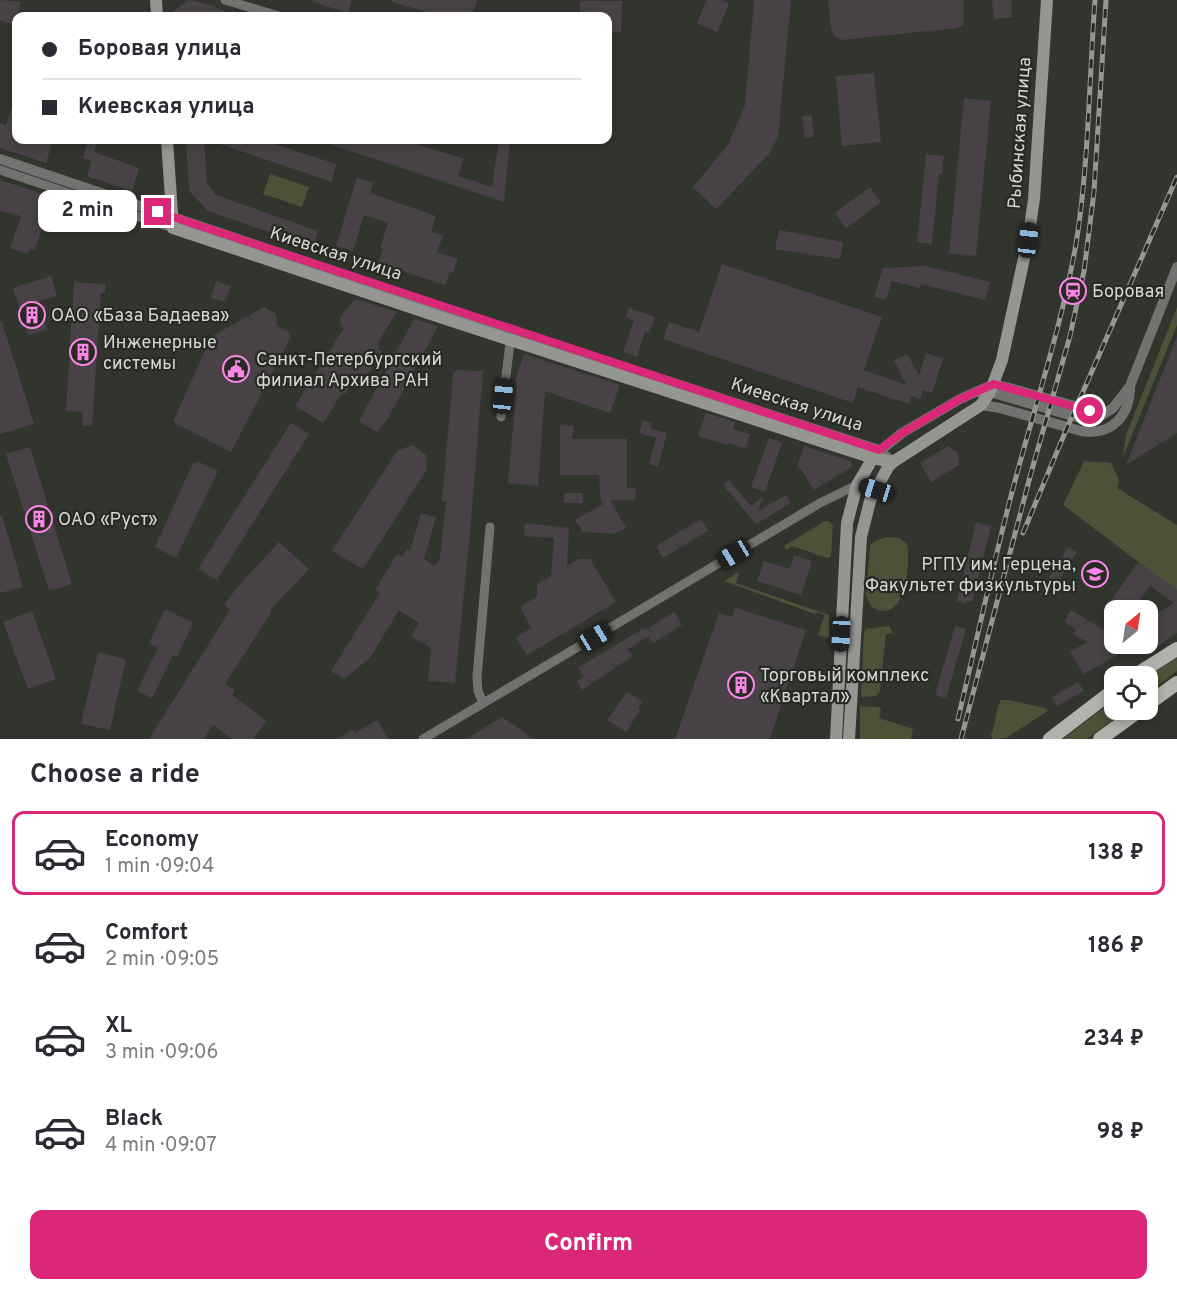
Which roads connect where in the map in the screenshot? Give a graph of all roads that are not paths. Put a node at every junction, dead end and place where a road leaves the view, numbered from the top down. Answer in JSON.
{"nodes":[{"id":1,"x":225,"y":0,"type":"edge"},
{"id":2,"x":1047,"y":0,"type":"edge"},
{"id":3,"x":266,"y":12,"type":"edge"},
{"id":4,"x":167,"y":144,"type":"edge"},
{"id":5,"x":0,"y":159,"type":"edge"},
{"id":6,"x":0,"y":170,"type":"edge"},
{"id":7,"x":172,"y":222,"type":"junction"},
{"id":8,"x":1177,"y":267,"type":"edge"},
{"id":9,"x":511,"y":335,"type":"junction"},
{"id":10,"x":1130,"y":386,"type":"junction"},
{"id":11,"x":992,"y":388,"type":"junction"},
{"id":12,"x":981,"y":405,"type":"junction"},
{"id":13,"x":501,"y":417,"type":"dead end"},
{"id":14,"x":876,"y":454,"type":"junction"},
{"id":15,"x":893,"y":462,"type":"junction"},
{"id":16,"x":857,"y":484,"type":"junction"},
{"id":17,"x":876,"y":490,"type":"junction"},
{"id":18,"x":490,"y":527,"type":"dead end"},
{"id":19,"x":1177,"y":649,"type":"edge"},
{"id":20,"x":1150,"y":666,"type":"edge"},
{"id":21,"x":1177,"y":683,"type":"edge"},
{"id":22,"x":1158,"y":697,"type":"edge"},
{"id":23,"x":1104,"y":698,"type":"edge"},
{"id":24,"x":483,"y":703,"type":"junction"},
{"id":25,"x":1126,"y":720,"type":"edge"},
{"id":26,"x":423,"y":739,"type":"edge"},
{"id":27,"x":836,"y":739,"type":"edge"},
{"id":28,"x":849,"y":739,"type":"edge"},
{"id":29,"x":1050,"y":739,"type":"edge"},
{"id":30,"x":1100,"y":739,"type":"edge"}],
"edges":[{"from":1,"to":3,"type":"street"},
{"from":2,"to":11,"type":"main road","name":"Рыбинская улица"},
{"from":4,"to":7,"type":"main road"},
{"from":5,"to":7,"type":"street","name":"Киевская улица"},
{"from":6,"to":7,"type":"street","name":"Киевская улица"},
{"from":7,"to":9,"type":"main road","name":"Киевская улица"},
{"from":8,"to":10,"type":"street"},
{"from":9,"to":13,"type":"street"},
{"from":9,"to":14,"type":"main road","name":"Киевская улица"},
{"from":10,"to":11,"type":"street"},
{"from":10,"to":12,"type":"street"},
{"from":11,"to":12,"type":"main road","name":"Рыбинская улица"},
{"from":11,"to":14,"type":"street"},
{"from":12,"to":15,"type":"main road"},
{"from":14,"to":15,"type":"main road","name":"Киевская улица"},
{"from":14,"to":16,"type":"main road"},
{"from":15,"to":17,"type":"main road"},
{"from":16,"to":17,"type":"street"},
{"from":16,"to":24,"type":"street"},
{"from":16,"to":27,"type":"main road"},
{"from":17,"to":28,"type":"main road"},
{"from":18,"to":24,"type":"street"},
{"from":19,"to":20,"type":"main road"},
{"from":21,"to":22,"type":"main road"},
{"from":23,"to":29,"type":"main road"},
{"from":24,"to":26,"type":"street"},
{"from":25,"to":30,"type":"main road"}]}
